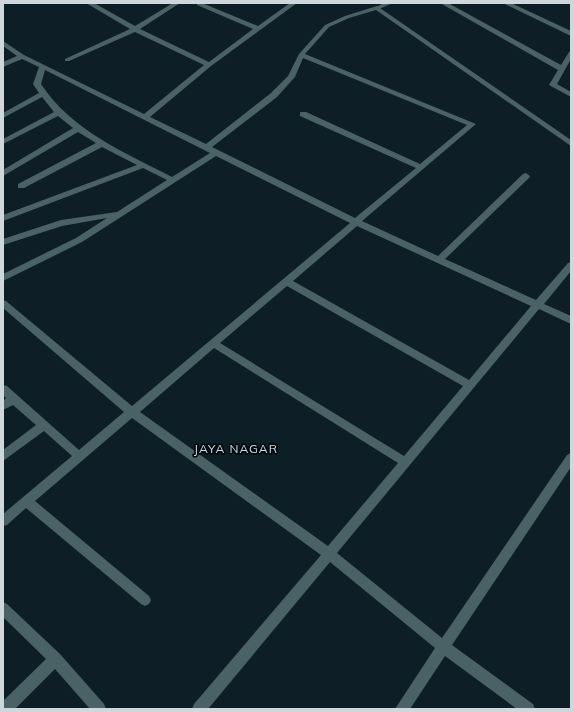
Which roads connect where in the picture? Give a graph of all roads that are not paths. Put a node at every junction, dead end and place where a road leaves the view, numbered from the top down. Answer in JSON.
{"nodes":[{"id":1,"x":89,"y":3,"type":"edge"},
{"id":2,"x":177,"y":3,"type":"edge"},
{"id":3,"x":199,"y":3,"type":"edge"},
{"id":4,"x":294,"y":3,"type":"edge"},
{"id":5,"x":390,"y":3,"type":"edge"},
{"id":6,"x":443,"y":3,"type":"edge"},
{"id":7,"x":506,"y":3,"type":"edge"},
{"id":8,"x":377,"y":8,"type":"junction"},
{"id":9,"x":135,"y":29,"type":"junction"},
{"id":10,"x":258,"y":29,"type":"junction"},
{"id":11,"x":571,"y":34,"type":"edge"},
{"id":12,"x":3,"y":43,"type":"edge"},
{"id":13,"x":571,"y":53,"type":"edge"},
{"id":14,"x":301,"y":55,"type":"junction"},
{"id":15,"x":22,"y":56,"type":"junction"},
{"id":16,"x":67,"y":60,"type":"dead end"},
{"id":17,"x":3,"y":65,"type":"edge"},
{"id":18,"x":209,"y":65,"type":"junction"},
{"id":19,"x":43,"y":66,"type":"junction"},
{"id":20,"x":562,"y":69,"type":"junction"},
{"id":21,"x":43,"y":94,"type":"junction"},
{"id":22,"x":571,"y":95,"type":"edge"},
{"id":23,"x":57,"y":113,"type":"junction"},
{"id":24,"x":303,"y":114,"type":"dead end"},
{"id":25,"x":3,"y":116,"type":"edge"},
{"id":26,"x":146,"y":116,"type":"junction"},
{"id":27,"x":77,"y":129,"type":"junction"},
{"id":28,"x":3,"y":142,"type":"edge"},
{"id":29,"x":103,"y":143,"type":"junction"},
{"id":30,"x":571,"y":144,"type":"edge"},
{"id":31,"x":208,"y":147,"type":"junction"},
{"id":32,"x":217,"y":152,"type":"junction"},
{"id":33,"x":145,"y":165,"type":"junction"},
{"id":34,"x":421,"y":167,"type":"junction"},
{"id":35,"x":3,"y":173,"type":"edge"},
{"id":36,"x":526,"y":176,"type":"dead end"},
{"id":37,"x":172,"y":180,"type":"junction"},
{"id":38,"x":21,"y":186,"type":"dead end"},
{"id":39,"x":120,"y":213,"type":"junction"},
{"id":40,"x":3,"y":218,"type":"edge"},
{"id":41,"x":356,"y":222,"type":"junction"},
{"id":42,"x":3,"y":242,"type":"edge"},
{"id":43,"x":439,"y":260,"type":"junction"},
{"id":44,"x":571,"y":265,"type":"edge"},
{"id":45,"x":3,"y":278,"type":"edge"},
{"id":46,"x":286,"y":281,"type":"junction"},
{"id":47,"x":3,"y":304,"type":"edge"},
{"id":48,"x":537,"y":305,"type":"junction"},
{"id":49,"x":571,"y":320,"type":"edge"},
{"id":50,"x":213,"y":343,"type":"junction"},
{"id":51,"x":470,"y":385,"type":"junction"},
{"id":52,"x":3,"y":389,"type":"edge"},
{"id":53,"x":14,"y":399,"type":"junction"},
{"id":54,"x":3,"y":406,"type":"edge"},
{"id":55,"x":132,"y":412,"type":"junction"},
{"id":56,"x":44,"y":425,"type":"junction"},
{"id":57,"x":3,"y":456,"type":"edge"},
{"id":58,"x":79,"y":456,"type":"junction"},
{"id":59,"x":571,"y":458,"type":"edge"},
{"id":60,"x":406,"y":462,"type":"junction"},
{"id":61,"x":26,"y":501,"type":"junction"},
{"id":62,"x":3,"y":521,"type":"edge"},
{"id":63,"x":329,"y":554,"type":"junction"},
{"id":64,"x":145,"y":600,"type":"dead end"},
{"id":65,"x":3,"y":608,"type":"edge"},
{"id":66,"x":445,"y":648,"type":"junction"},
{"id":67,"x":55,"y":659,"type":"junction"},
{"id":68,"x":5,"y":709,"type":"edge"},
{"id":69,"x":99,"y":709,"type":"edge"},
{"id":70,"x":199,"y":709,"type":"edge"},
{"id":71,"x":402,"y":709,"type":"edge"},
{"id":72,"x":528,"y":709,"type":"edge"}],
"edges":[{"from":1,"to":9,"type":"street"},
{"from":2,"to":9,"type":"street"},
{"from":3,"to":10,"type":"street"},
{"from":4,"to":10,"type":"street"},
{"from":5,"to":8,"type":"street"},
{"from":6,"to":20,"type":"street"},
{"from":7,"to":11,"type":"street"},
{"from":8,"to":14,"type":"street"},
{"from":8,"to":30,"type":"street"},
{"from":9,"to":16,"type":"street"},
{"from":9,"to":18,"type":"street"},
{"from":10,"to":18,"type":"street"},
{"from":12,"to":15,"type":"street"},
{"from":13,"to":20,"type":"street"},
{"from":14,"to":31,"type":"street"},
{"from":14,"to":34,"type":"street"},
{"from":15,"to":17,"type":"street"},
{"from":15,"to":19,"type":"street"},
{"from":18,"to":26,"type":"street"},
{"from":19,"to":21,"type":"street"},
{"from":19,"to":26,"type":"street"},
{"from":20,"to":22,"type":"street"},
{"from":21,"to":23,"type":"street"},
{"from":21,"to":25,"type":"street"},
{"from":23,"to":27,"type":"street"},
{"from":23,"to":28,"type":"street"},
{"from":24,"to":34,"type":"street"},
{"from":26,"to":31,"type":"street"},
{"from":27,"to":29,"type":"street"},
{"from":27,"to":35,"type":"street"},
{"from":29,"to":33,"type":"street"},
{"from":29,"to":38,"type":"street"},
{"from":31,"to":32,"type":"street"},
{"from":32,"to":37,"type":"street"},
{"from":32,"to":41,"type":"street"},
{"from":33,"to":37,"type":"street"},
{"from":33,"to":40,"type":"street"},
{"from":34,"to":41,"type":"street"},
{"from":36,"to":43,"type":"street"},
{"from":37,"to":39,"type":"street"},
{"from":39,"to":42,"type":"street"},
{"from":39,"to":45,"type":"street"},
{"from":41,"to":43,"type":"street"},
{"from":41,"to":46,"type":"street"},
{"from":43,"to":48,"type":"street"},
{"from":44,"to":48,"type":"street"},
{"from":46,"to":50,"type":"street"},
{"from":46,"to":51,"type":"street"},
{"from":47,"to":55,"type":"street"},
{"from":48,"to":49,"type":"street"},
{"from":48,"to":51,"type":"street"},
{"from":50,"to":55,"type":"street"},
{"from":50,"to":60,"type":"street"},
{"from":51,"to":60,"type":"street"},
{"from":52,"to":53,"type":"street"},
{"from":53,"to":54,"type":"street"},
{"from":53,"to":56,"type":"street"},
{"from":55,"to":58,"type":"street"},
{"from":55,"to":63,"type":"street"},
{"from":56,"to":57,"type":"street"},
{"from":56,"to":58,"type":"street"},
{"from":58,"to":61,"type":"street"},
{"from":59,"to":66,"type":"street"},
{"from":60,"to":63,"type":"street"},
{"from":61,"to":62,"type":"street"},
{"from":61,"to":64,"type":"street"},
{"from":63,"to":66,"type":"street"},
{"from":63,"to":70,"type":"street"},
{"from":65,"to":67,"type":"street"},
{"from":66,"to":71,"type":"street"},
{"from":66,"to":72,"type":"street"},
{"from":67,"to":68,"type":"street"},
{"from":67,"to":69,"type":"street"}]}
